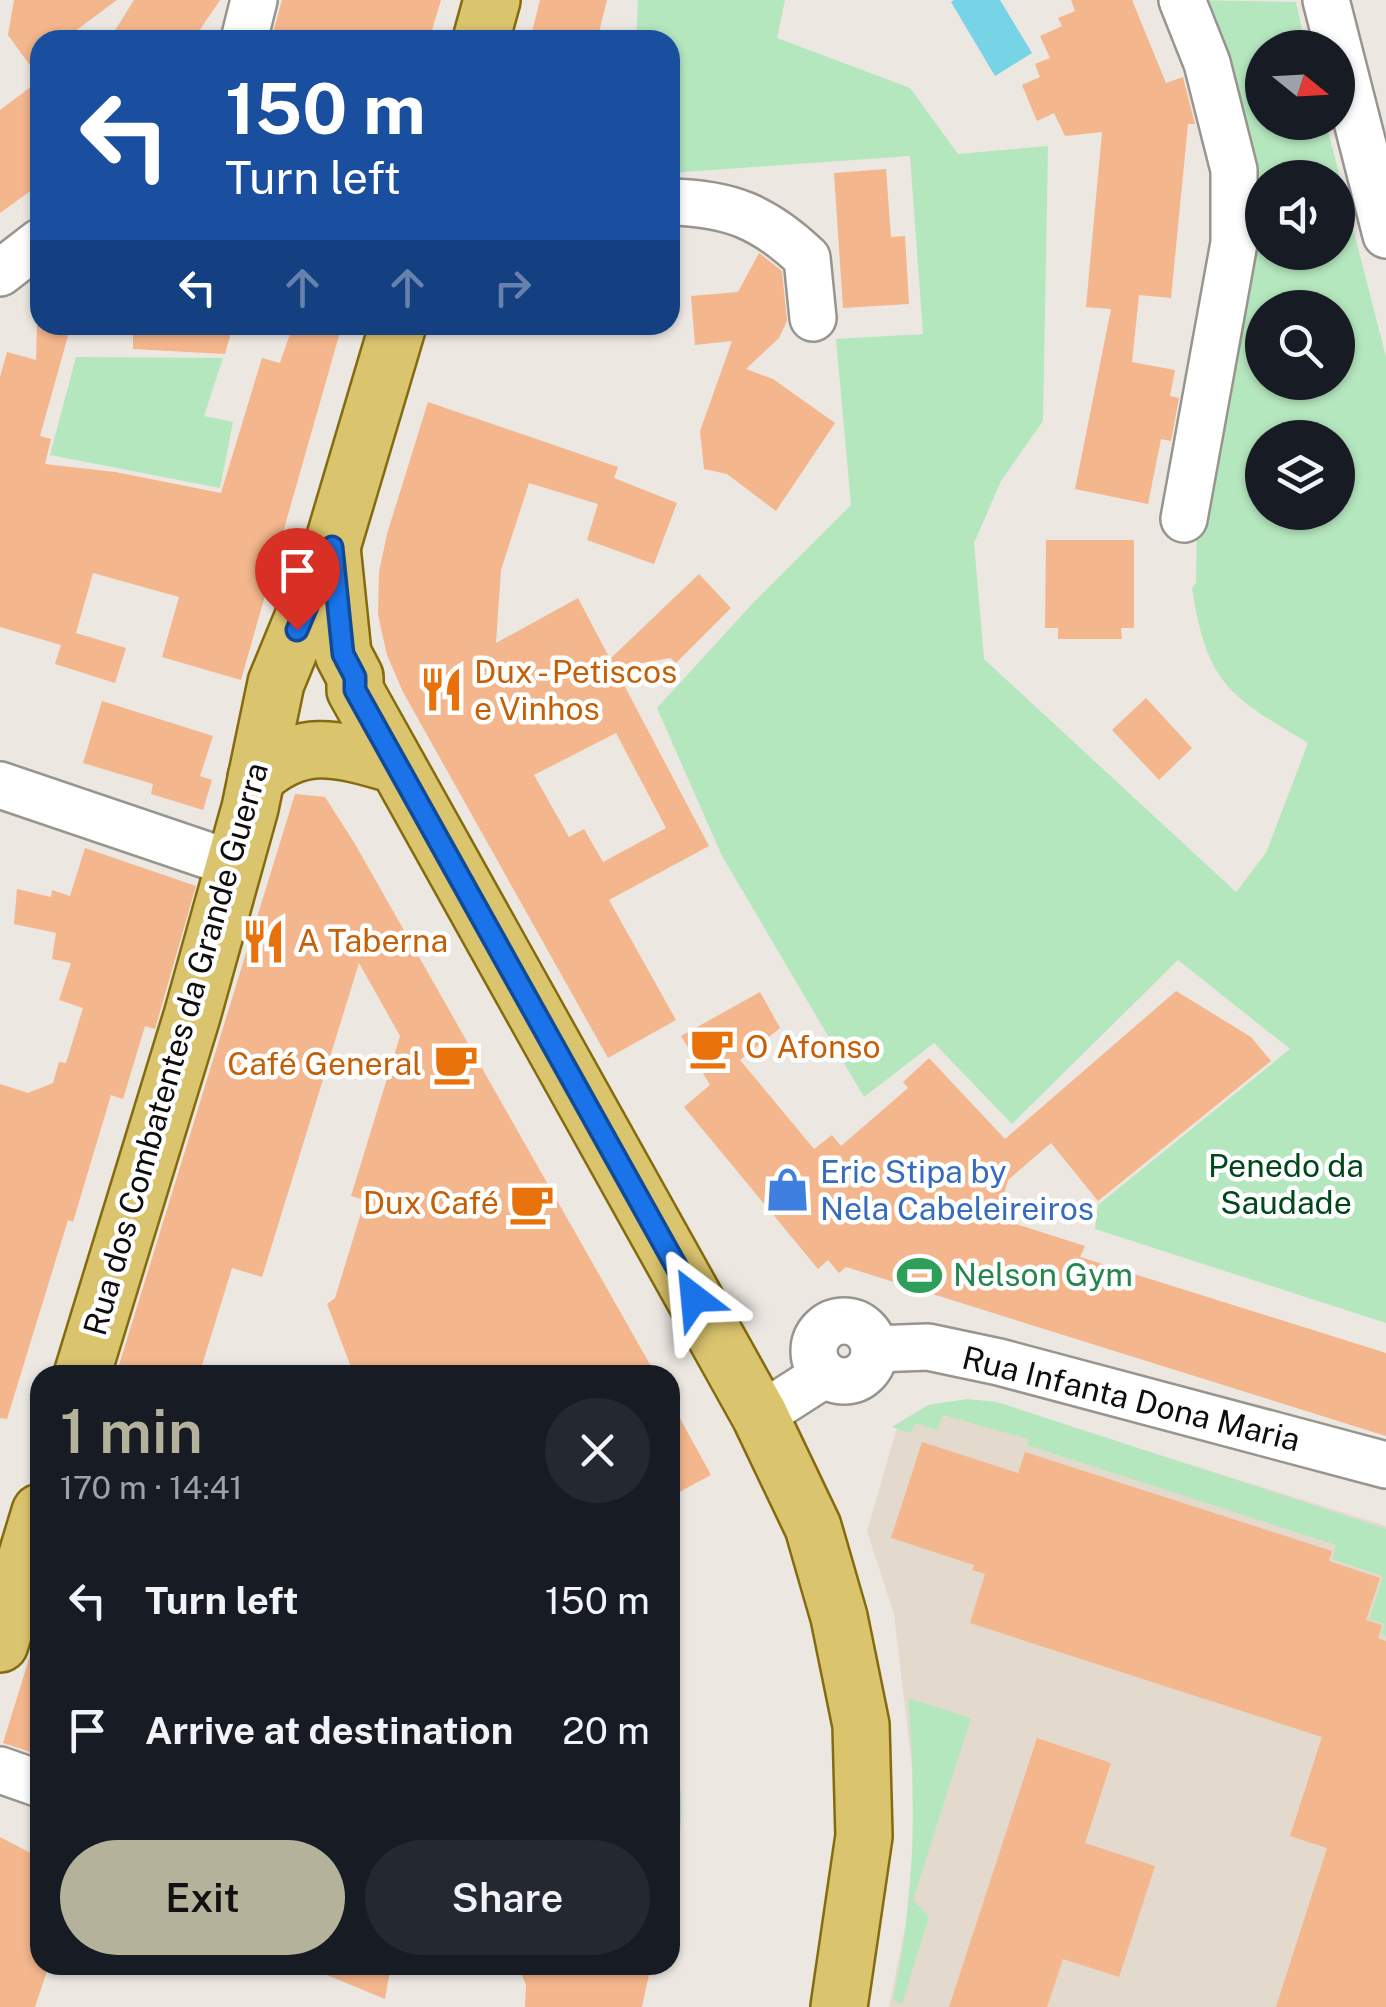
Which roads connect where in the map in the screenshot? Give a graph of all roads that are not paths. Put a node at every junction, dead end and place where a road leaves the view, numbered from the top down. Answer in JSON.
{"nodes":[{"id":1,"x":254,"y":0,"type":"edge"},
{"id":2,"x":492,"y":0,"type":"edge"},
{"id":3,"x":1182,"y":0,"type":"edge"},
{"id":4,"x":1326,"y":0,"type":"edge"},
{"id":5,"x":246,"y":30,"type":"edge"},
{"id":6,"x":484,"y":30,"type":"edge"},
{"id":7,"x":680,"y":203,"type":"edge"},
{"id":8,"x":1386,"y":235,"type":"edge"},
{"id":9,"x":30,"y":250,"type":"edge"},
{"id":10,"x":0,"y":273,"type":"edge"},
{"id":11,"x":812,"y":318,"type":"dead end"},
{"id":12,"x":395,"y":335,"type":"edge"},
{"id":13,"x":1184,"y":520,"type":"dead end"},
{"id":14,"x":332,"y":547,"type":"junction"},
{"id":15,"x":280,"y":671,"type":"junction"},
{"id":16,"x":349,"y":672,"type":"junction"},
{"id":17,"x":396,"y":765,"type":"junction"},
{"id":18,"x":256,"y":778,"type":"junction"},
{"id":19,"x":0,"y":785,"type":"edge"},
{"id":20,"x":233,"y":864,"type":"junction"},
{"id":21,"x":85,"y":1365,"type":"edge"},
{"id":22,"x":760,"y":1416,"type":"junction"},
{"id":23,"x":1386,"y":1465,"type":"edge"},
{"id":24,"x":30,"y":1555,"type":"edge"},
{"id":25,"x":0,"y":1644,"type":"edge"},
{"id":26,"x":0,"y":1770,"type":"edge"},
{"id":27,"x":30,"y":1780,"type":"edge"},
{"id":28,"x":839,"y":2007,"type":"edge"}],
"edges":[{"from":1,"to":5,"type":"street"},
{"from":2,"to":6,"type":"main road"},
{"from":3,"to":13,"type":"street"},
{"from":4,"to":8,"type":"street"},
{"from":7,"to":11,"type":"street"},
{"from":9,"to":10,"type":"street"},
{"from":12,"to":14,"type":"main road","name":"Rua dos Combatentes da Grande Guerra"},
{"from":14,"to":15,"type":"main road","name":"Rua dos Combatentes da Grande Guerra"},
{"from":14,"to":16,"type":"main road"},
{"from":15,"to":16,"type":"main road"},
{"from":15,"to":18,"type":"main road","name":"Rua dos Combatentes da Grande Guerra"},
{"from":16,"to":17,"type":"main road"},
{"from":17,"to":18,"type":"main road"},
{"from":17,"to":22,"type":"main road"},
{"from":18,"to":20,"type":"main road","name":"Rua dos Combatentes da Grande Guerra"},
{"from":19,"to":20,"type":"street"},
{"from":20,"to":21,"type":"main road","name":"Rua dos Combatentes da Grande Guerra"},
{"from":22,"to":23,"type":"street","name":"Rua Infanta Dona Maria"},
{"from":22,"to":28,"type":"main road"},
{"from":24,"to":25,"type":"main road"},
{"from":26,"to":27,"type":"street"}]}
